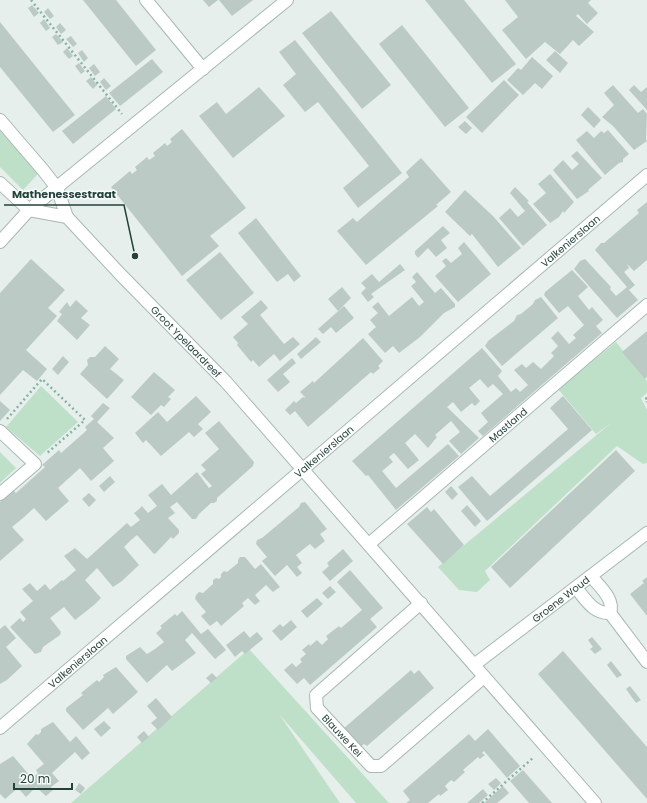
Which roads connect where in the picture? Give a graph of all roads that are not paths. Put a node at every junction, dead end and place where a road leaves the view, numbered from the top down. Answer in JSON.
{"nodes":[{"id":1,"x":146,"y":0,"type":"edge"},
{"id":2,"x":287,"y":0,"type":"edge"},
{"id":3,"x":203,"y":69,"type":"junction"},
{"id":4,"x":0,"y":120,"type":"edge"},
{"id":5,"x":647,"y":175,"type":"edge"},
{"id":6,"x":0,"y":183,"type":"edge"},
{"id":7,"x":57,"y":188,"type":"junction"},
{"id":8,"x":29,"y":210,"type":"junction"},
{"id":9,"x":67,"y":217,"type":"junction"},
{"id":10,"x":0,"y":242,"type":"edge"},
{"id":11,"x":647,"y":305,"type":"edge"},
{"id":12,"x":3,"y":425,"type":"edge"},
{"id":13,"x":303,"y":469,"type":"junction"},
{"id":14,"x":0,"y":494,"type":"edge"},
{"id":15,"x":647,"y":533,"type":"edge"},
{"id":16,"x":369,"y":544,"type":"junction"},
{"id":17,"x":591,"y":576,"type":"junction"},
{"id":18,"x":576,"y":588,"type":"junction"},
{"id":19,"x":421,"y":603,"type":"junction"},
{"id":20,"x":610,"y":613,"type":"junction"},
{"id":21,"x":647,"y":662,"type":"edge"},
{"id":22,"x":474,"y":665,"type":"junction"},
{"id":23,"x":484,"y":677,"type":"junction"},
{"id":24,"x":0,"y":728,"type":"edge"},
{"id":25,"x":595,"y":803,"type":"edge"}],
"edges":[{"from":1,"to":3,"type":"street"},
{"from":2,"to":3,"type":"street"},
{"from":3,"to":7,"type":"street"},
{"from":4,"to":7,"type":"street","name":"Groot Ypelaardreef"},
{"from":5,"to":13,"type":"street","name":"Valkenierslaan"},
{"from":6,"to":8,"type":"street"},
{"from":7,"to":8,"type":"street"},
{"from":7,"to":9,"type":"street","name":"Groot Ypelaardreef"},
{"from":8,"to":9,"type":"street"},
{"from":8,"to":10,"type":"street"},
{"from":9,"to":13,"type":"street","name":"Groot Ypelaardreef"},
{"from":11,"to":16,"type":"street","name":"Mastland"},
{"from":12,"to":14,"type":"street"},
{"from":13,"to":16,"type":"street"},
{"from":13,"to":24,"type":"street","name":"Valkenierslaan"},
{"from":15,"to":17,"type":"street","name":"Groene Woud"},
{"from":16,"to":19,"type":"street"},
{"from":17,"to":18,"type":"street","name":"Groene Woud"},
{"from":17,"to":20,"type":"street"},
{"from":18,"to":20,"type":"street"},
{"from":18,"to":22,"type":"street","name":"Groene Woud"},
{"from":19,"to":22,"type":"street"},
{"from":19,"to":23,"type":"street","name":"Blauwe Kei"},
{"from":20,"to":21,"type":"street"},
{"from":22,"to":23,"type":"street"},
{"from":23,"to":25,"type":"street"}]}
